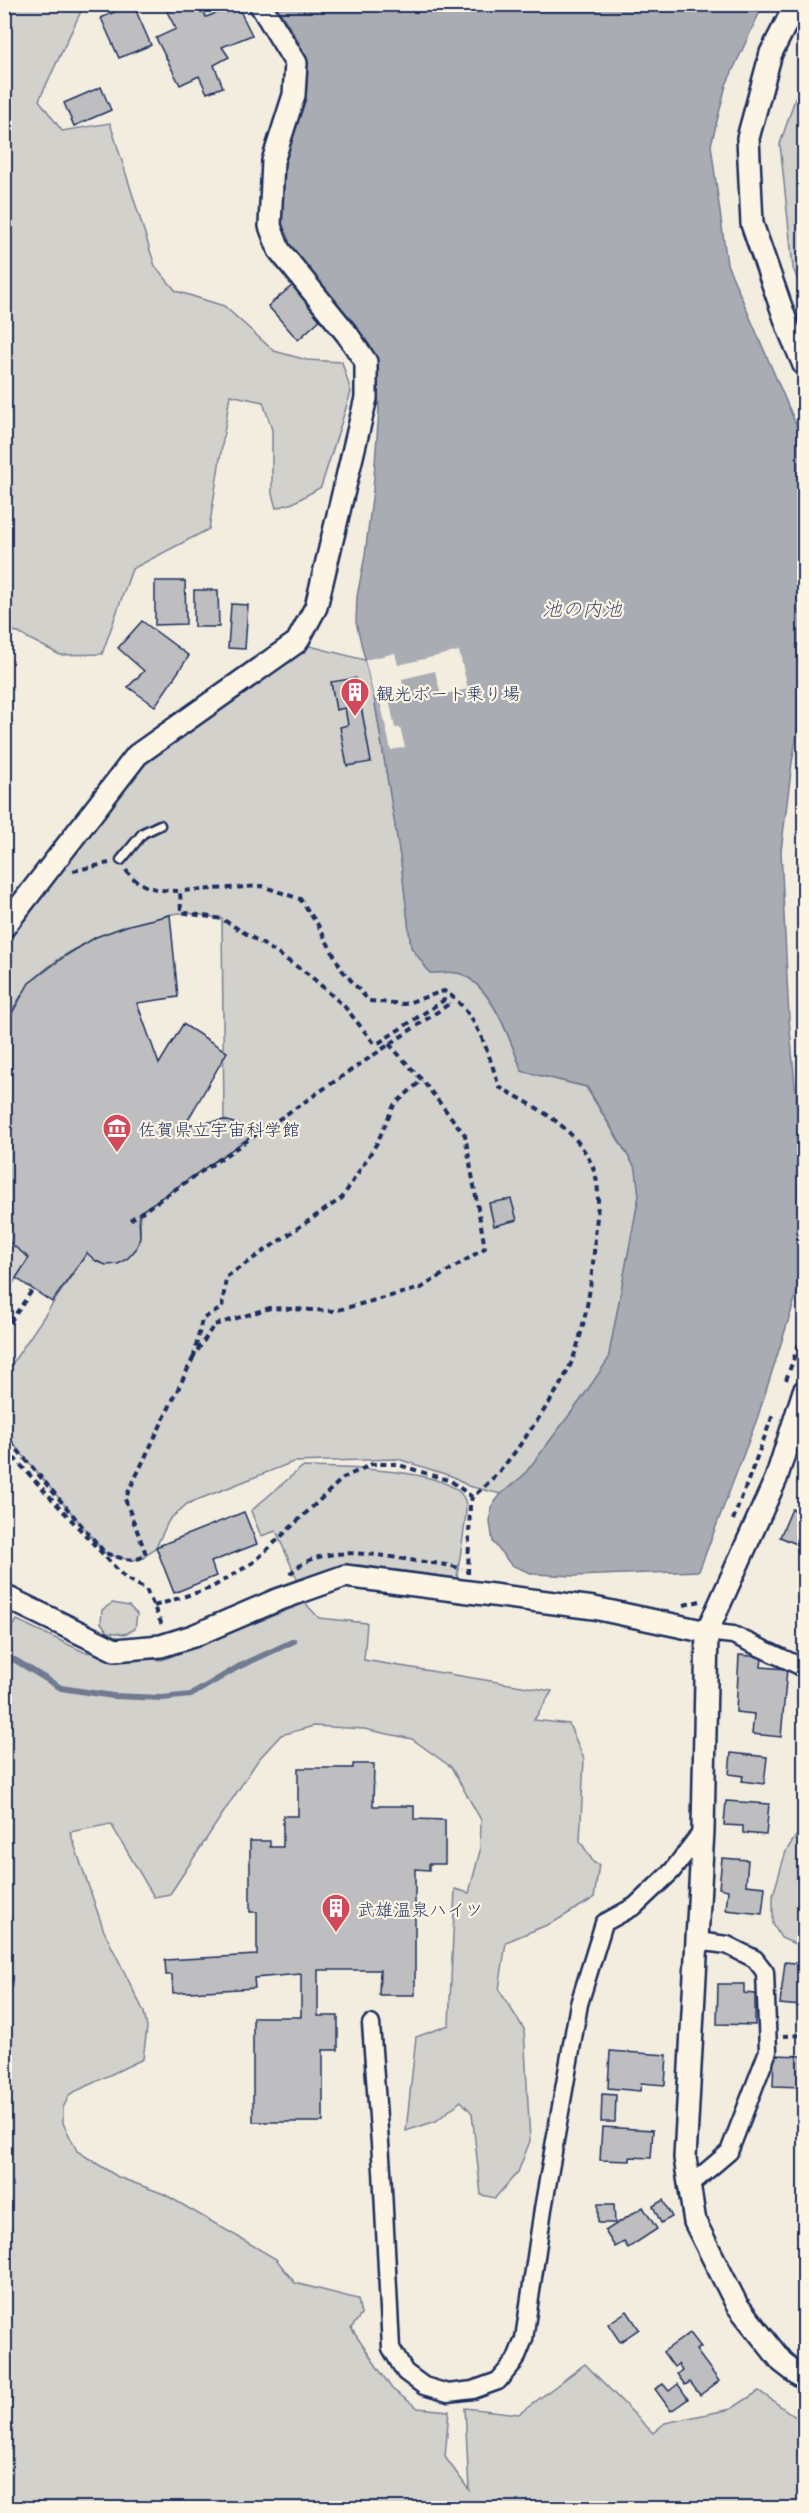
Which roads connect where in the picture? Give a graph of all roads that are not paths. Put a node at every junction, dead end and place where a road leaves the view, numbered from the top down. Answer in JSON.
{"nodes":[{"id":1,"x":260,"y":4,"type":"edge"},
{"id":2,"x":796,"y":4,"type":"edge"},
{"id":3,"x":804,"y":365,"type":"edge"},
{"id":4,"x":160,"y":825,"type":"dead end"},
{"id":5,"x":121,"y":860,"type":"road end"},
{"id":6,"x":4,"y":927,"type":"edge"},
{"id":7,"x":804,"y":1391,"type":"edge"},
{"id":8,"x":4,"y":1596,"type":"edge"},
{"id":9,"x":707,"y":1632,"type":"junction"},
{"id":10,"x":804,"y":1670,"type":"edge"},
{"id":11,"x":703,"y":1830,"type":"junction"},
{"id":12,"x":697,"y":1941,"type":"junction"},
{"id":13,"x":371,"y":2024,"type":"dead end"},
{"id":14,"x":689,"y":2186,"type":"junction"},
{"id":15,"x":804,"y":2379,"type":"edge"}],
"edges":[{"from":1,"to":6,"type":"street"},
{"from":2,"to":3,"type":"street"},
{"from":4,"to":5,"type":"lane"},
{"from":7,"to":9,"type":"street"},
{"from":8,"to":9,"type":"street"},
{"from":9,"to":10,"type":"street"},
{"from":9,"to":11,"type":"street"},
{"from":11,"to":12,"type":"street"},
{"from":11,"to":13,"type":"street"},
{"from":12,"to":14,"type":"street"},
{"from":12,"to":14,"type":"street"},
{"from":14,"to":15,"type":"street"}]}
